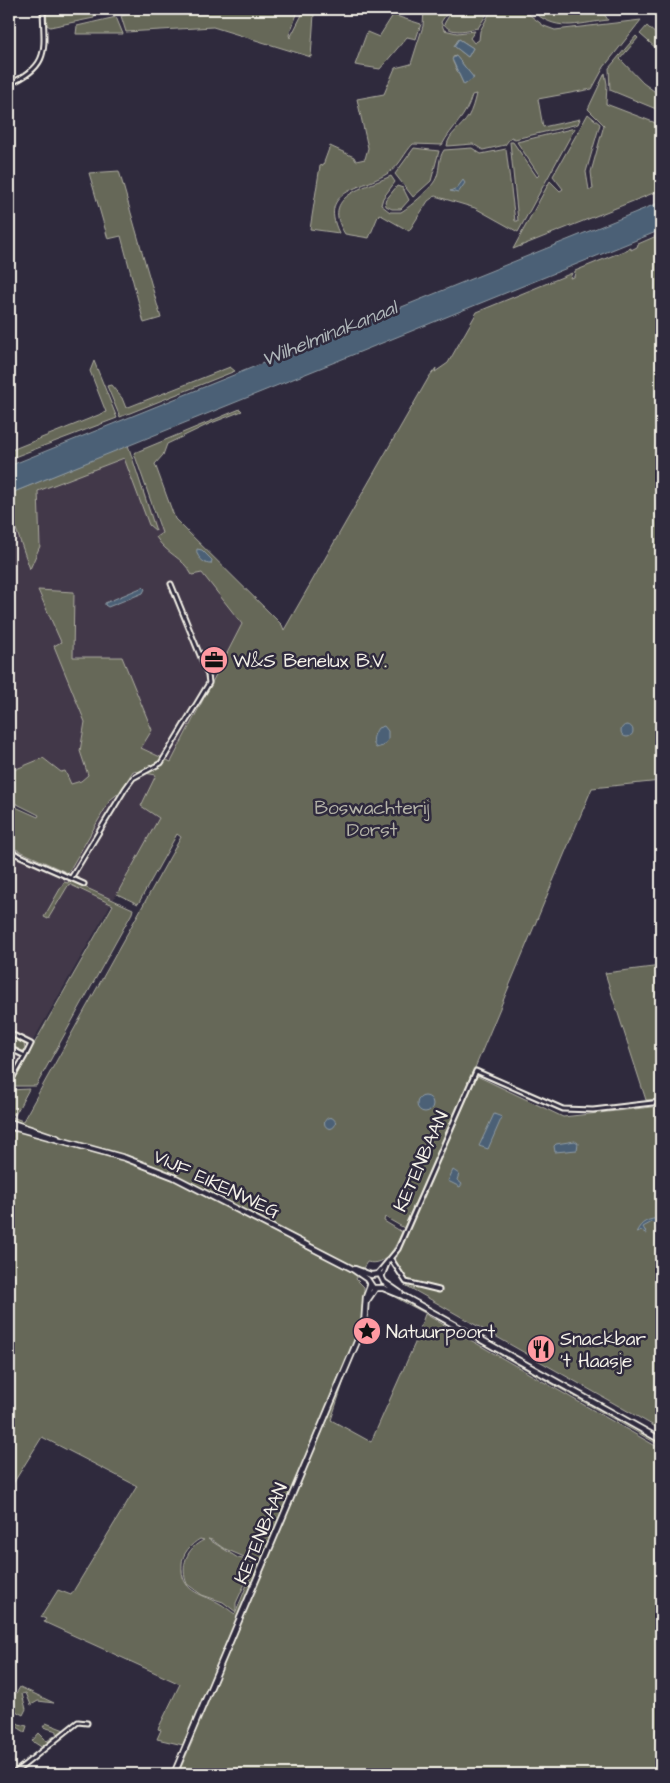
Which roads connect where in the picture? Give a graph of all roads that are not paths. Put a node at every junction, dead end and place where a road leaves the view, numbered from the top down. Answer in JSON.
{"nodes":[{"id":1,"x":43,"y":9,"type":"edge"},
{"id":2,"x":9,"y":84,"type":"edge"},
{"id":3,"x":171,"y":584,"type":"dead end"},
{"id":4,"x":9,"y":851,"type":"edge"},
{"id":5,"x":71,"y":878,"type":"junction"},
{"id":6,"x":84,"y":884,"type":"dead end"},
{"id":7,"x":9,"y":1034,"type":"edge"},
{"id":8,"x":9,"y":1048,"type":"edge"},
{"id":9,"x":25,"y":1056,"type":"junction"},
{"id":10,"x":9,"y":1084,"type":"edge"},
{"id":11,"x":661,"y":1102,"type":"edge"},
{"id":12,"x":9,"y":1122,"type":"edge"},
{"id":13,"x":9,"y":1126,"type":"edge"},
{"id":14,"x":63,"y":1141,"type":"junction"},
{"id":15,"x":389,"y":1260,"type":"junction"},
{"id":16,"x":352,"y":1268,"type":"junction"},
{"id":17,"x":371,"y":1275,"type":"junction"},
{"id":18,"x":380,"y":1275,"type":"junction"},
{"id":19,"x":368,"y":1280,"type":"junction"},
{"id":20,"x":384,"y":1282,"type":"junction"},
{"id":21,"x":372,"y":1287,"type":"junction"},
{"id":22,"x":381,"y":1287,"type":"junction"},
{"id":23,"x":439,"y":1290,"type":"dead end"},
{"id":24,"x":403,"y":1296,"type":"junction"},
{"id":25,"x":661,"y":1440,"type":"edge"},
{"id":26,"x":87,"y":1723,"type":"dead end"},
{"id":27,"x":13,"y":1774,"type":"edge"},
{"id":28,"x":174,"y":1774,"type":"edge"}],
"edges":[{"from":1,"to":2,"type":"street"},
{"from":3,"to":5,"type":"street"},
{"from":4,"to":5,"type":"street"},
{"from":5,"to":6,"type":"street"},
{"from":7,"to":9,"type":"street"},
{"from":8,"to":9,"type":"street"},
{"from":9,"to":10,"type":"street"},
{"from":11,"to":15,"type":"street","name":"KETENBAAN"},
{"from":12,"to":14,"type":"main road","name":"VIJF EIKENWEG"},
{"from":13,"to":14,"type":"main road","name":"VIJF EIKENWEG"},
{"from":14,"to":16,"type":"main road","name":"VIJF EIKENWEG"},
{"from":15,"to":18,"type":"street","name":"KETENBAAN"},
{"from":15,"to":23,"type":"street"},
{"from":16,"to":17,"type":"main road","name":"VIJF EIKENWEG"},
{"from":16,"to":19,"type":"main road","name":"VIJF EIKENWEG"},
{"from":17,"to":18,"type":"main road"},
{"from":17,"to":19,"type":"main road"},
{"from":18,"to":20,"type":"main road"},
{"from":19,"to":21,"type":"main road"},
{"from":20,"to":22,"type":"main road"},
{"from":20,"to":24,"type":"main road"},
{"from":21,"to":22,"type":"main road"},
{"from":21,"to":28,"type":"main road","name":"KETENBAAN"},
{"from":22,"to":24,"type":"main road"},
{"from":24,"to":25,"type":"main road"},
{"from":26,"to":27,"type":"street"}]}
